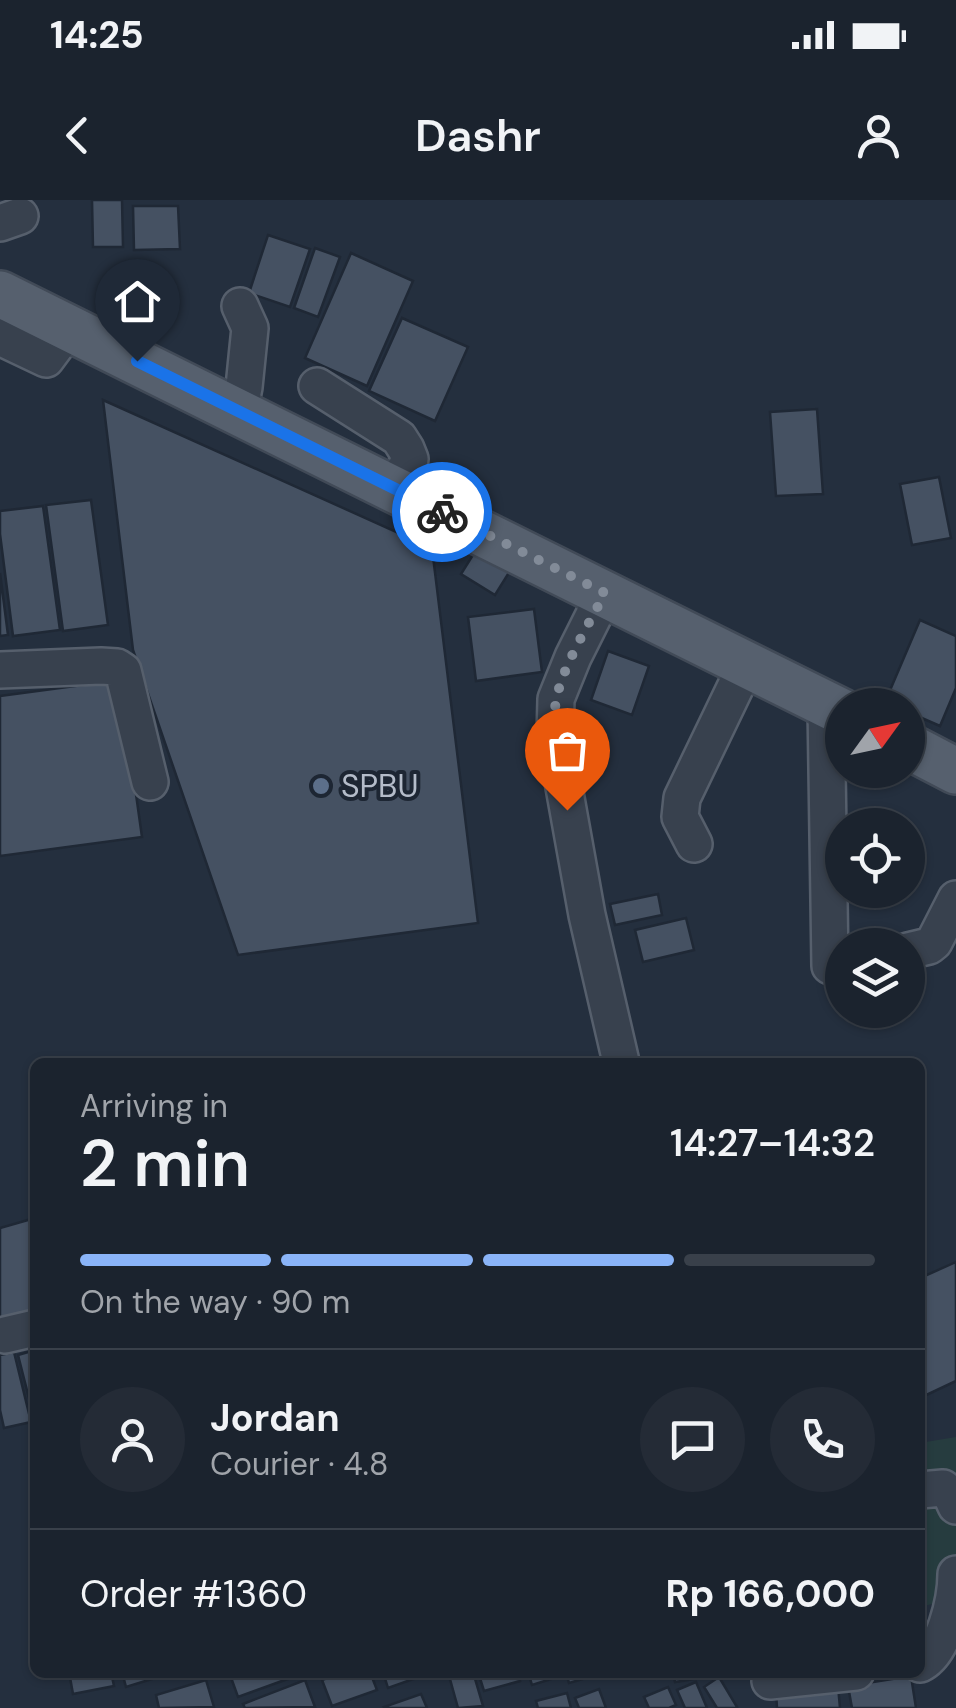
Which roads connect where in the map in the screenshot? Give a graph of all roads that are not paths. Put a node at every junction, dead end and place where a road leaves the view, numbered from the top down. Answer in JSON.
{"nodes":[{"id":1,"x":0,"y":294,"type":"edge"},
{"id":2,"x":240,"y":306,"type":"dead end"},
{"id":3,"x":69,"y":328,"type":"junction"},
{"id":4,"x":0,"y":338,"type":"edge"},
{"id":5,"x":317,"y":386,"type":"dead end"},
{"id":6,"x":239,"y":412,"type":"junction"},
{"id":7,"x":395,"y":489,"type":"junction"},
{"id":8,"x":605,"y":593,"type":"junction"},
{"id":9,"x":747,"y":663,"type":"junction"},
{"id":10,"x":0,"y":670,"type":"edge"},
{"id":11,"x":825,"y":703,"type":"edge"},
{"id":12,"x":925,"y":755,"type":"edge"},
{"id":13,"x":956,"y":771,"type":"edge"},
{"id":14,"x":150,"y":782,"type":"dead end"},
{"id":15,"x":833,"y":788,"type":"edge"},
{"id":16,"x":694,"y":844,"type":"dead end"},
{"id":17,"x":956,"y":899,"type":"edge"},
{"id":18,"x":831,"y":928,"type":"edge"},
{"id":19,"x":925,"y":947,"type":"edge"},
{"id":20,"x":621,"y":1058,"type":"edge"},
{"id":21,"x":925,"y":1490,"type":"edge"},
{"id":22,"x":956,"y":1506,"type":"edge"},
{"id":23,"x":956,"y":1574,"type":"edge"},
{"id":24,"x":925,"y":1662,"type":"edge"},
{"id":25,"x":820,"y":1678,"type":"edge"},
{"id":26,"x":767,"y":1687,"type":"edge"}],
"edges":[{"from":1,"to":3,"type":"main road"},
{"from":2,"to":6,"type":"street"},
{"from":3,"to":4,"type":"street"},
{"from":3,"to":6,"type":"main road"},
{"from":5,"to":7,"type":"street"},
{"from":6,"to":7,"type":"main road"},
{"from":7,"to":8,"type":"main road"},
{"from":8,"to":9,"type":"main road"},
{"from":8,"to":20,"type":"street"},
{"from":9,"to":11,"type":"main road"},
{"from":9,"to":16,"type":"street"},
{"from":10,"to":14,"type":"street"},
{"from":12,"to":13,"type":"main road"},
{"from":15,"to":18,"type":"street"},
{"from":17,"to":19,"type":"street"},
{"from":21,"to":22,"type":"street"},
{"from":23,"to":24,"type":"street"},
{"from":25,"to":26,"type":"street"}]}
